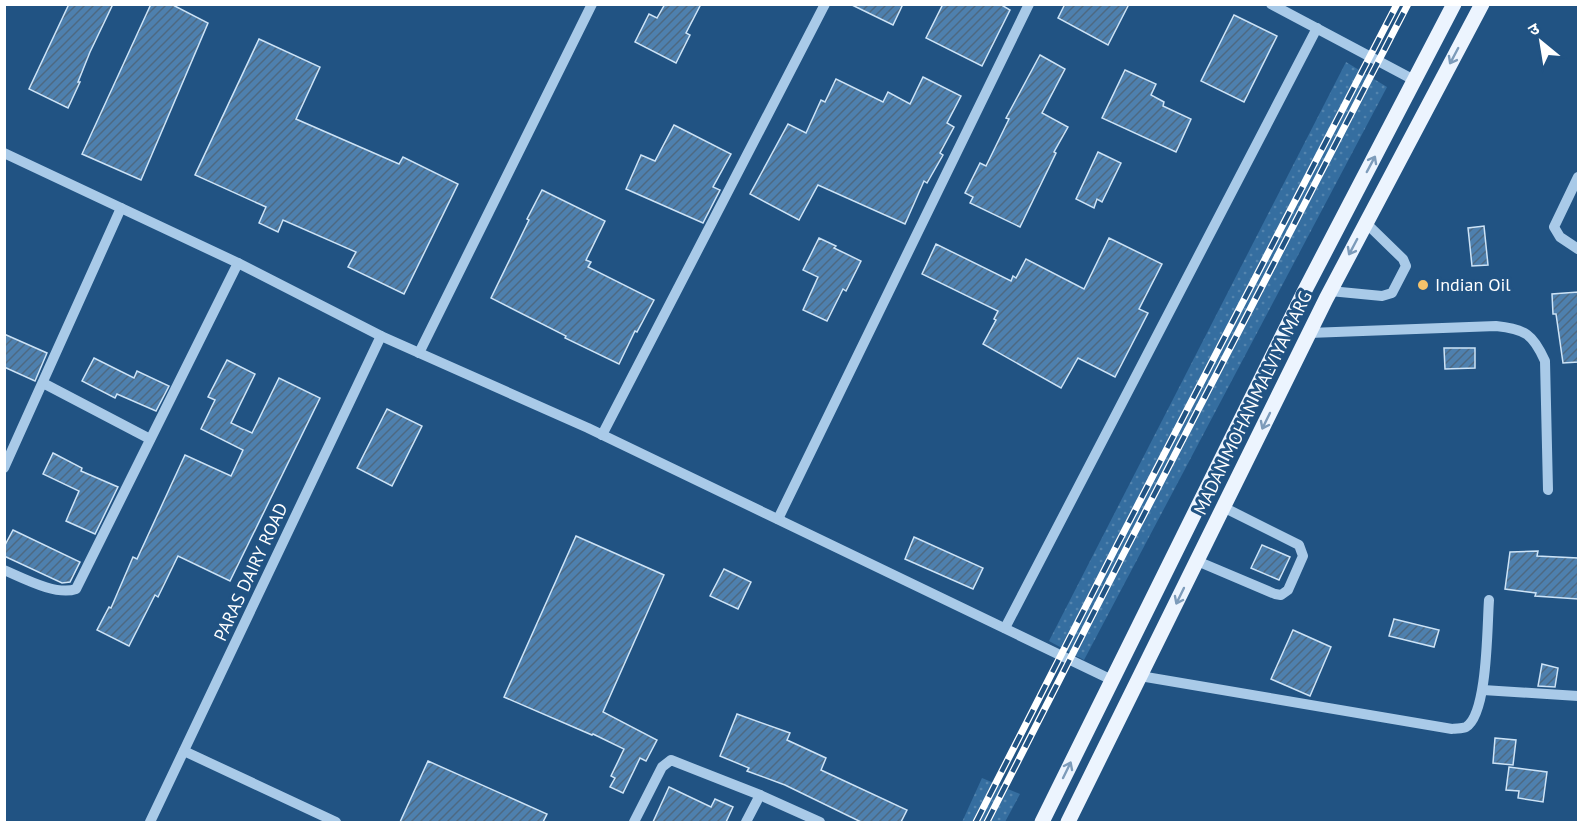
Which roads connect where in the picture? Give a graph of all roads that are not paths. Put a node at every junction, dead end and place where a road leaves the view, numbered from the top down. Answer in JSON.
{"nodes":[{"id":1,"x":592,"y":4,"type":"edge"},
{"id":2,"x":825,"y":4,"type":"edge"},
{"id":3,"x":1029,"y":4,"type":"edge"},
{"id":4,"x":1271,"y":4,"type":"edge"},
{"id":5,"x":1454,"y":4,"type":"edge"},
{"id":6,"x":1482,"y":4,"type":"edge"},
{"id":7,"x":1317,"y":28,"type":"junction"},
{"id":8,"x":1414,"y":80,"type":"junction"},
{"id":9,"x":4,"y":153,"type":"edge"},
{"id":10,"x":1578,"y":177,"type":"edge"},
{"id":11,"x":121,"y":208,"type":"junction"},
{"id":12,"x":1366,"y":223,"type":"junction"},
{"id":13,"x":1578,"y":249,"type":"edge"},
{"id":14,"x":238,"y":263,"type":"junction"},
{"id":15,"x":1330,"y":291,"type":"junction"},
{"id":16,"x":1309,"y":333,"type":"junction"},
{"id":17,"x":381,"y":336,"type":"junction"},
{"id":18,"x":419,"y":353,"type":"junction"},
{"id":19,"x":43,"y":383,"type":"junction"},
{"id":20,"x":602,"y":435,"type":"junction"},
{"id":21,"x":150,"y":439,"type":"junction"},
{"id":22,"x":4,"y":468,"type":"edge"},
{"id":23,"x":1548,"y":490,"type":"dead end"},
{"id":24,"x":1223,"y":507,"type":"junction"},
{"id":25,"x":778,"y":519,"type":"junction"},
{"id":26,"x":1197,"y":561,"type":"junction"},
{"id":27,"x":4,"y":570,"type":"edge"},
{"id":28,"x":1489,"y":600,"type":"dead end"},
{"id":29,"x":1005,"y":628,"type":"junction"},
{"id":30,"x":1140,"y":676,"type":"junction"},
{"id":31,"x":1112,"y":680,"type":"junction"},
{"id":32,"x":1483,"y":690,"type":"junction"},
{"id":33,"x":1578,"y":696,"type":"edge"},
{"id":34,"x":184,"y":751,"type":"junction"},
{"id":35,"x":760,"y":795,"type":"junction"},
{"id":36,"x":150,"y":822,"type":"edge"},
{"id":37,"x":336,"y":822,"type":"edge"},
{"id":38,"x":634,"y":822,"type":"edge"},
{"id":39,"x":746,"y":822,"type":"edge"},
{"id":40,"x":820,"y":822,"type":"edge"},
{"id":41,"x":1042,"y":822,"type":"edge"},
{"id":42,"x":1068,"y":822,"type":"edge"}],
"edges":[{"from":1,"to":18,"type":"street"},
{"from":2,"to":20,"type":"street"},
{"from":3,"to":25,"type":"street"},
{"from":4,"to":7,"type":"street"},
{"from":5,"to":8,"type":"main road","name":"MADAN MOHAN MALVIYA MARG"},
{"from":6,"to":12,"type":"main road","name":"MADAN MOHAN MALVIYA MARG","one_way":true},
{"from":7,"to":8,"type":"street"},
{"from":7,"to":29,"type":"street"},
{"from":31,"to":8,"type":"main road","name":"MADAN MOHAN MALVIYA MARG","one_way":true},
{"from":9,"to":11,"type":"street"},
{"from":10,"to":13,"type":"street"},
{"from":11,"to":14,"type":"street"},
{"from":11,"to":19,"type":"street"},
{"from":12,"to":15,"type":"main road","name":"MADAN MOHAN MALVIYA MARG","one_way":true},
{"from":12,"to":15,"type":"street"},
{"from":14,"to":17,"type":"street"},
{"from":14,"to":21,"type":"street"},
{"from":15,"to":16,"type":"main road","name":"MADAN MOHAN MALVIYA MARG"},
{"from":16,"to":23,"type":"street"},
{"from":16,"to":24,"type":"main road","name":"MADAN MOHAN MALVIYA MARG","one_way":true},
{"from":17,"to":18,"type":"street"},
{"from":17,"to":34,"type":"street","name":"PARAS DAIRY ROAD"},
{"from":18,"to":20,"type":"street"},
{"from":19,"to":21,"type":"street"},
{"from":19,"to":22,"type":"street"},
{"from":20,"to":25,"type":"street"},
{"from":21,"to":27,"type":"street"},
{"from":24,"to":26,"type":"main road","name":"MADAN MOHAN MALVIYA MARG"},
{"from":24,"to":26,"type":"street"},
{"from":25,"to":29,"type":"street"},
{"from":26,"to":30,"type":"main road","name":"MADAN MOHAN MALVIYA MARG","one_way":true},
{"from":28,"to":32,"type":"street"},
{"from":29,"to":31,"type":"street"},
{"from":30,"to":32,"type":"street"},
{"from":30,"to":42,"type":"main road","name":"MADAN MOHAN MALVIYA MARG"},
{"from":41,"to":31,"type":"main road","name":"MADAN MOHAN MALVIYA MARG","one_way":true},
{"from":32,"to":33,"type":"street"},
{"from":34,"to":36,"type":"street","name":"PARAS DAIRY ROAD"},
{"from":34,"to":37,"type":"street"},
{"from":35,"to":38,"type":"street"},
{"from":35,"to":39,"type":"street"},
{"from":35,"to":40,"type":"street"}]}
